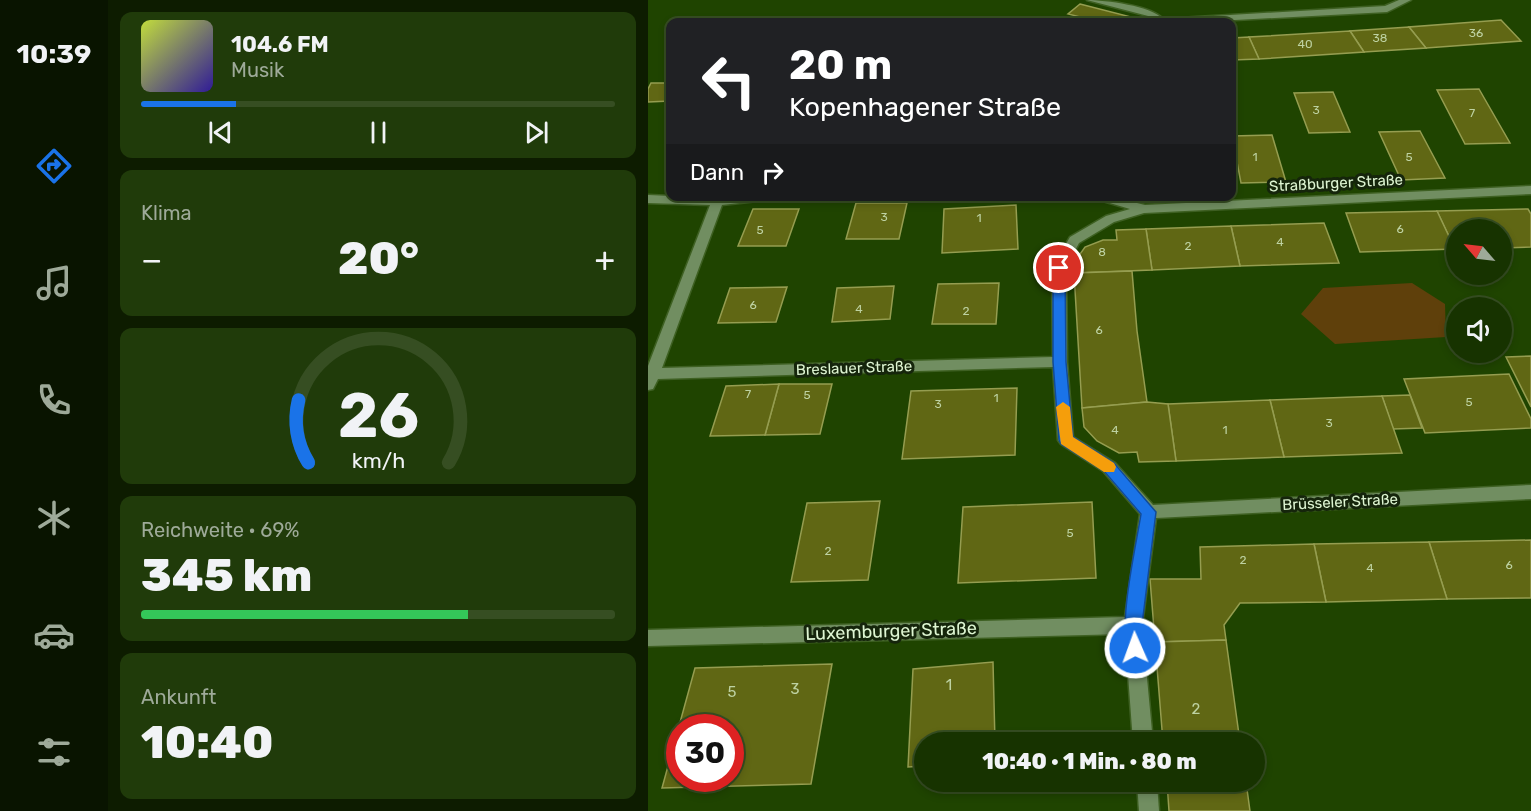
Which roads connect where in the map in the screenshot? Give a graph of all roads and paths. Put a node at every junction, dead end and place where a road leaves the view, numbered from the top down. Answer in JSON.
{"nodes":[{"id":1,"x":1092,"y":0,"type":"edge"},
{"id":2,"x":1340,"y":0,"type":"edge"},
{"id":3,"x":1406,"y":0,"type":"edge"},
{"id":4,"x":1347,"y":11,"type":"junction"},
{"id":5,"x":1156,"y":18,"type":"edge"},
{"id":6,"x":1227,"y":18,"type":"edge"},
{"id":7,"x":1531,"y":190,"type":"edge"},
{"id":8,"x":648,"y":199,"type":"edge"},
{"id":9,"x":666,"y":200,"type":"edge"},
{"id":10,"x":1236,"y":200,"type":"edge"},
{"id":11,"x":694,"y":201,"type":"edge"},
{"id":12,"x":725,"y":201,"type":"edge"},
{"id":13,"x":1200,"y":201,"type":"edge"},
{"id":14,"x":717,"y":202,"type":"junction"},
{"id":15,"x":1140,"y":203,"type":"edge"},
{"id":16,"x":1060,"y":362,"type":"junction"},
{"id":17,"x":649,"y":378,"type":"edge"},
{"id":18,"x":1531,"y":492,"type":"edge"},
{"id":19,"x":1149,"y":512,"type":"junction"},
{"id":20,"x":1133,"y":625,"type":"junction"},
{"id":21,"x":648,"y":638,"type":"edge"},
{"id":22,"x":1142,"y":732,"type":"edge"},
{"id":23,"x":1148,"y":792,"type":"edge"},
{"id":24,"x":1149,"y":811,"type":"edge"}],
"edges":[{"from":1,"to":5,"type":"street"},
{"from":2,"to":4,"type":"street"},
{"from":3,"to":4,"type":"street"},
{"from":4,"to":6,"type":"street"},
{"from":7,"to":10,"type":"street","name":"Straßburger Straße"},
{"from":8,"to":9,"type":"street"},
{"from":11,"to":14,"type":"street"},
{"from":12,"to":14,"type":"street"},
{"from":13,"to":15,"type":"street","name":"Straßburger Straße"},
{"from":14,"to":17,"type":"street"},
{"from":15,"to":16,"type":"street"},
{"from":16,"to":17,"type":"street","name":"Breslauer Straße"},
{"from":16,"to":19,"type":"street"},
{"from":18,"to":19,"type":"street","name":"Brüsseler Straße"},
{"from":19,"to":20,"type":"street"},
{"from":20,"to":21,"type":"street","name":"Luxemburger Straße"},
{"from":20,"to":22,"type":"street"},
{"from":23,"to":24,"type":"street"}]}
